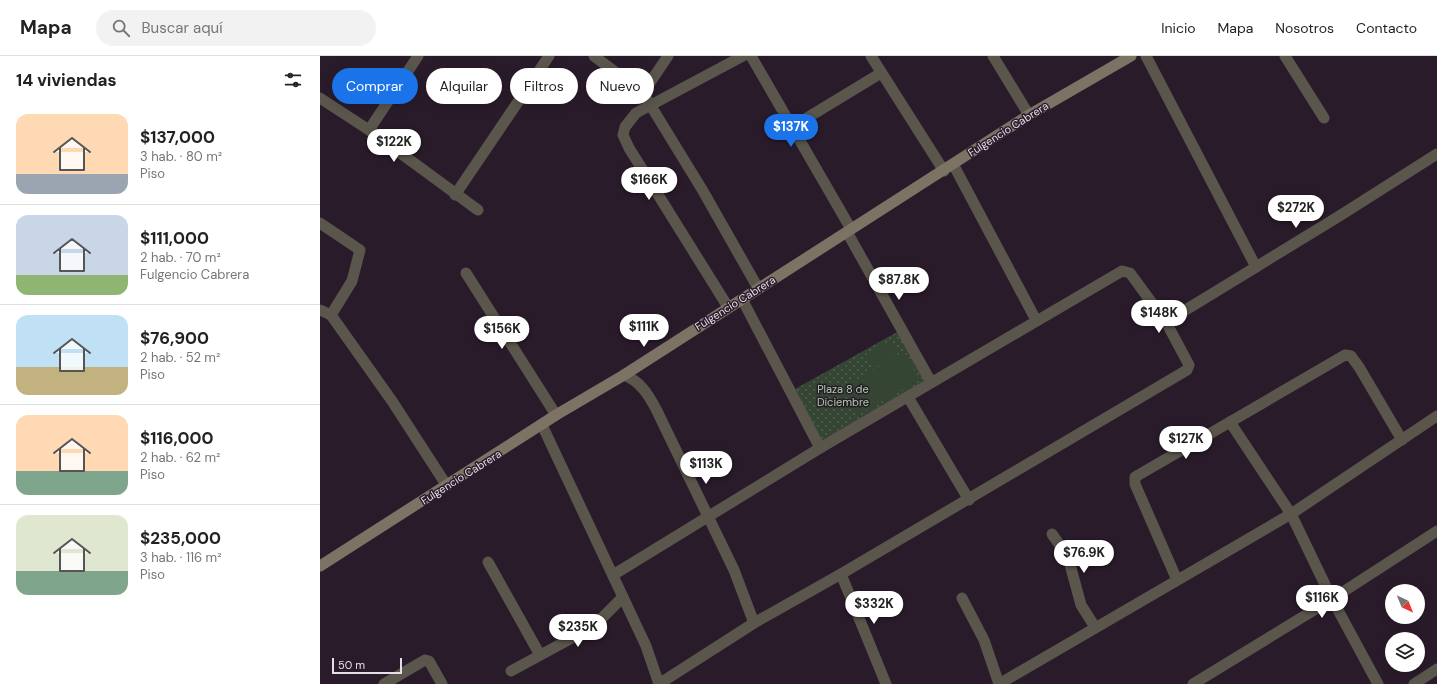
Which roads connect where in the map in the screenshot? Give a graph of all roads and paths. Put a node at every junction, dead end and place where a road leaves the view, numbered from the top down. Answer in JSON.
{"nodes":[{"id":1,"x":418,"y":56,"type":"edge"},
{"id":2,"x":549,"y":56,"type":"edge"},
{"id":3,"x":594,"y":56,"type":"edge"},
{"id":4,"x":668,"y":56,"type":"edge"},
{"id":5,"x":743,"y":56,"type":"edge"},
{"id":6,"x":751,"y":56,"type":"edge"},
{"id":7,"x":871,"y":56,"type":"edge"},
{"id":8,"x":993,"y":56,"type":"edge"},
{"id":9,"x":1131,"y":56,"type":"edge"},
{"id":10,"x":1146,"y":56,"type":"edge"},
{"id":11,"x":1285,"y":56,"type":"edge"},
{"id":12,"x":1119,"y":59,"type":"edge"},
{"id":13,"x":610,"y":68,"type":"edge"},
{"id":14,"x":881,"y":73,"type":"junction"},
{"id":15,"x":654,"y":77,"type":"edge"},
{"id":16,"x":320,"y":98,"type":"edge"},
{"id":17,"x":650,"y":105,"type":"junction"},
{"id":18,"x":1029,"y":115,"type":"junction"},
{"id":19,"x":1324,"y":118,"type":"dead end"},
{"id":20,"x":792,"y":127,"type":"junction"},
{"id":21,"x":369,"y":130,"type":"junction"},
{"id":22,"x":1437,"y":154,"type":"edge"},
{"id":23,"x":953,"y":164,"type":"junction"},
{"id":24,"x":944,"y":171,"type":"junction"},
{"id":25,"x":455,"y":195,"type":"junction"},
{"id":26,"x":478,"y":210,"type":"dead end"},
{"id":27,"x":320,"y":223,"type":"edge"},
{"id":28,"x":849,"y":230,"type":"junction"},
{"id":29,"x":1256,"y":267,"type":"junction"},
{"id":30,"x":466,"y":273,"type":"dead end"},
{"id":31,"x":758,"y":288,"type":"junction"},
{"id":32,"x":742,"y":298,"type":"junction"},
{"id":33,"x":728,"y":307,"type":"junction"},
{"id":34,"x":320,"y":310,"type":"edge"},
{"id":35,"x":331,"y":315,"type":"junction"},
{"id":36,"x":1036,"y":320,"type":"junction"},
{"id":37,"x":1166,"y":322,"type":"junction"},
{"id":38,"x":624,"y":375,"type":"junction"},
{"id":39,"x":931,"y":382,"type":"junction"},
{"id":40,"x":908,"y":397,"type":"junction"},
{"id":41,"x":556,"y":415,"type":"junction"},
{"id":42,"x":1437,"y":416,"type":"edge"},
{"id":43,"x":1230,"y":422,"type":"junction"},
{"id":44,"x":542,"y":425,"type":"junction"},
{"id":45,"x":1402,"y":440,"type":"junction"},
{"id":46,"x":820,"y":448,"type":"junction"},
{"id":47,"x":447,"y":486,"type":"junction"},
{"id":48,"x":969,"y":500,"type":"junction"},
{"id":49,"x":1291,"y":514,"type":"junction"},
{"id":50,"x":708,"y":517,"type":"junction"},
{"id":51,"x":1437,"y":531,"type":"edge"},
{"id":52,"x":1052,"y":534,"type":"dead end"},
{"id":53,"x":488,"y":562,"type":"dead end"},
{"id":54,"x":320,"y":566,"type":"edge"},
{"id":55,"x":841,"y":574,"type":"junction"},
{"id":56,"x":613,"y":575,"type":"junction"},
{"id":57,"x":1177,"y":580,"type":"junction"},
{"id":58,"x":623,"y":596,"type":"junction"},
{"id":59,"x":962,"y":598,"type":"dead end"},
{"id":60,"x":1332,"y":599,"type":"junction"},
{"id":61,"x":754,"y":623,"type":"junction"},
{"id":62,"x":1095,"y":628,"type":"junction"},
{"id":63,"x":540,"y":655,"type":"junction"},
{"id":64,"x":1437,"y":669,"type":"edge"},
{"id":65,"x":511,"y":671,"type":"dead end"},
{"id":66,"x":384,"y":684,"type":"edge"},
{"id":67,"x":442,"y":684,"type":"edge"},
{"id":68,"x":659,"y":684,"type":"edge"},
{"id":69,"x":886,"y":684,"type":"edge"},
{"id":70,"x":999,"y":684,"type":"edge"},
{"id":71,"x":1193,"y":684,"type":"edge"},
{"id":72,"x":1378,"y":684,"type":"edge"},
{"id":73,"x":1414,"y":684,"type":"edge"}],
"edges":[{"from":1,"to":21,"type":"street"},
{"from":2,"to":25,"type":"street"},
{"from":3,"to":13,"type":"street"},
{"from":4,"to":15,"type":"street"},
{"from":5,"to":17,"type":"street"},
{"from":6,"to":20,"type":"street"},
{"from":7,"to":14,"type":"street"},
{"from":8,"to":18,"type":"street"},
{"from":9,"to":12,"type":"main road","name":"Fulgencio Cabrera"},
{"from":10,"to":29,"type":"street"},
{"from":11,"to":19,"type":"street"},
{"from":12,"to":18,"type":"main road","name":"Fulgencio Cabrera"},
{"from":14,"to":20,"type":"street"},
{"from":14,"to":24,"type":"street"},
{"from":16,"to":21,"type":"street"},
{"from":17,"to":31,"type":"street"},
{"from":17,"to":33,"type":"street"},
{"from":18,"to":23,"type":"main road","name":"Fulgencio Cabrera"},
{"from":20,"to":28,"type":"street"},
{"from":21,"to":25,"type":"street"},
{"from":22,"to":29,"type":"street"},
{"from":23,"to":24,"type":"main road","name":"Fulgencio Cabrera"},
{"from":23,"to":36,"type":"street"},
{"from":24,"to":28,"type":"main road","name":"Fulgencio Cabrera"},
{"from":25,"to":26,"type":"street"},
{"from":27,"to":35,"type":"street"},
{"from":28,"to":31,"type":"main road","name":"Fulgencio Cabrera"},
{"from":28,"to":39,"type":"street"},
{"from":29,"to":37,"type":"street"},
{"from":30,"to":41,"type":"street"},
{"from":31,"to":32,"type":"main road","name":"Fulgencio Cabrera"},
{"from":32,"to":33,"type":"main road","name":"Fulgencio Cabrera"},
{"from":32,"to":46,"type":"street"},
{"from":33,"to":38,"type":"main road","name":"Fulgencio Cabrera"},
{"from":34,"to":35,"type":"street"},
{"from":35,"to":47,"type":"street"},
{"from":36,"to":37,"type":"street"},
{"from":36,"to":39,"type":"street"},
{"from":37,"to":48,"type":"street"},
{"from":38,"to":41,"type":"main road","name":"Fulgencio Cabrera"},
{"from":38,"to":50,"type":"street"},
{"from":39,"to":40,"type":"street"},
{"from":40,"to":46,"type":"street"},
{"from":40,"to":48,"type":"street"},
{"from":41,"to":44,"type":"main road","name":"Fulgencio Cabrera"},
{"from":42,"to":45,"type":"street"},
{"from":43,"to":45,"type":"street"},
{"from":43,"to":49,"type":"street"},
{"from":43,"to":57,"type":"street"},
{"from":44,"to":47,"type":"main road","name":"Fulgencio Cabrera"},
{"from":44,"to":56,"type":"street"},
{"from":45,"to":49,"type":"street"},
{"from":46,"to":50,"type":"street"},
{"from":47,"to":54,"type":"main road","name":"Fulgencio Cabrera"},
{"from":48,"to":55,"type":"street"},
{"from":49,"to":57,"type":"street"},
{"from":49,"to":60,"type":"street"},
{"from":50,"to":56,"type":"street"},
{"from":50,"to":61,"type":"street"},
{"from":51,"to":60,"type":"street"},
{"from":52,"to":62,"type":"street"},
{"from":53,"to":63,"type":"street"},
{"from":55,"to":61,"type":"street"},
{"from":55,"to":69,"type":"street"},
{"from":56,"to":58,"type":"street"},
{"from":57,"to":62,"type":"street"},
{"from":58,"to":63,"type":"street"},
{"from":58,"to":68,"type":"street"},
{"from":59,"to":70,"type":"street"},
{"from":60,"to":71,"type":"street"},
{"from":60,"to":72,"type":"street"},
{"from":61,"to":68,"type":"street"},
{"from":62,"to":70,"type":"street"},
{"from":63,"to":65,"type":"street"},
{"from":64,"to":73,"type":"street"},
{"from":66,"to":67,"type":"street"}]}
